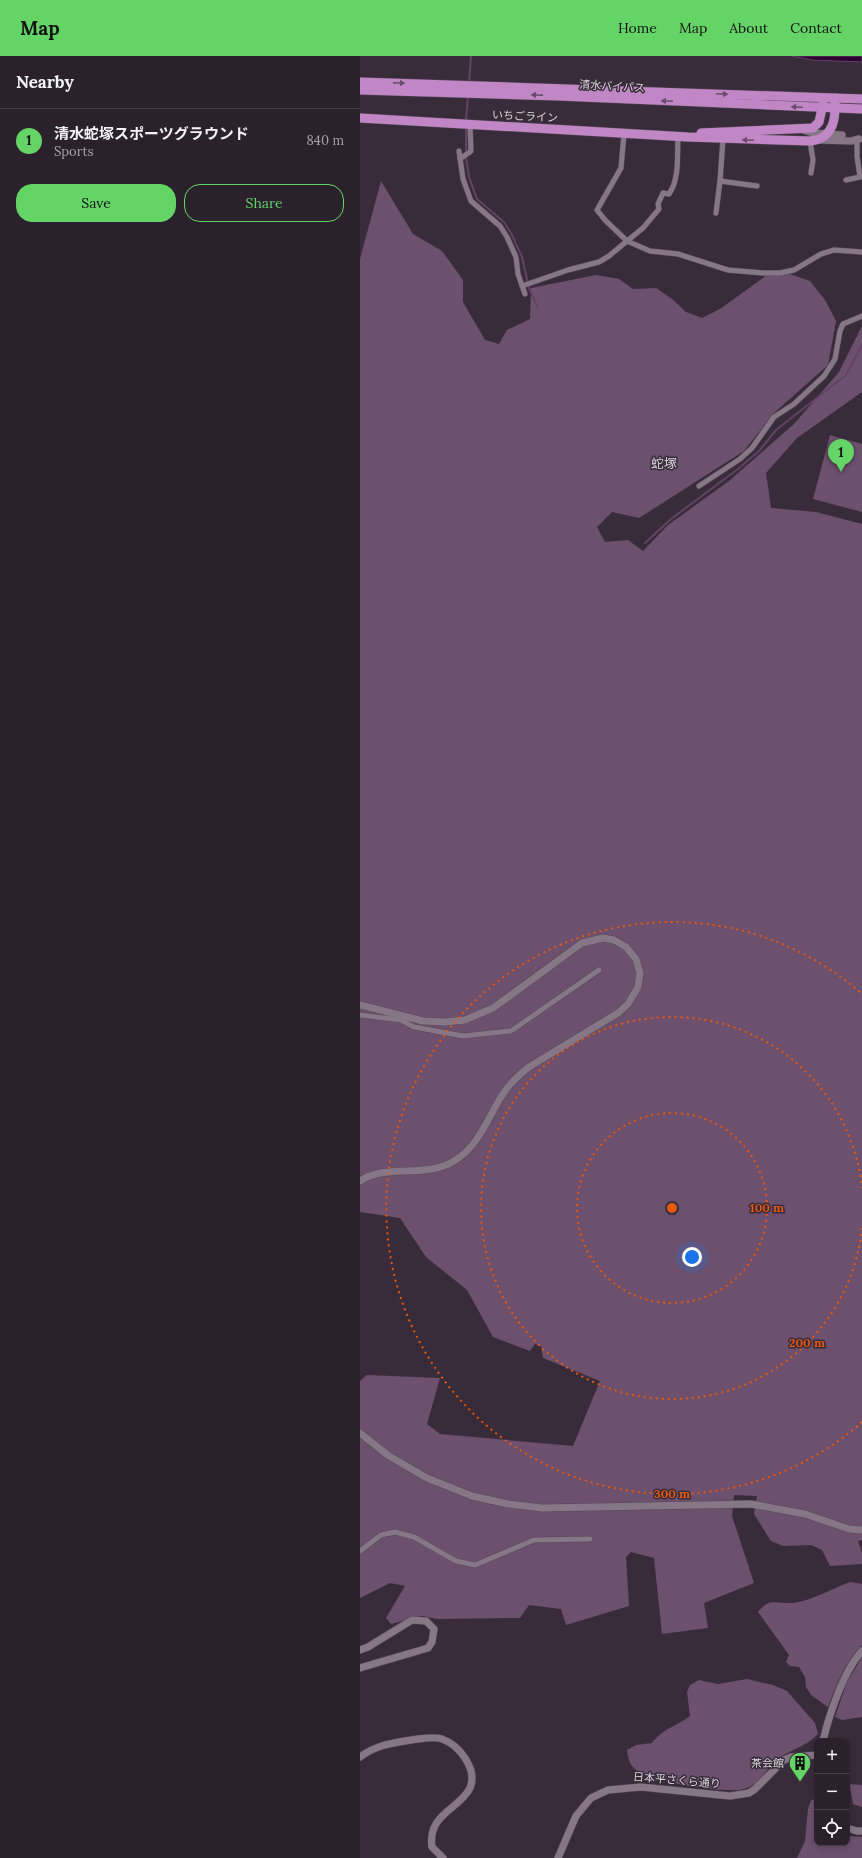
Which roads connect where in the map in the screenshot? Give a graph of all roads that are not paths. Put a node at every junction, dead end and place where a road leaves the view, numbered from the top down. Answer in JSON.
{"nodes":[{"id":1,"x":360,"y":82,"type":"edge"},
{"id":2,"x":468,"y":89,"type":"junction"},
{"id":3,"x":360,"y":90,"type":"edge"},
{"id":4,"x":824,"y":97,"type":"junction"},
{"id":5,"x":835,"y":98,"type":"junction"},
{"id":6,"x":862,"y":99,"type":"edge"},
{"id":7,"x":836,"y":108,"type":"junction"},
{"id":8,"x":822,"y":109,"type":"junction"},
{"id":9,"x":862,"y":109,"type":"edge"},
{"id":10,"x":360,"y":118,"type":"edge"},
{"id":11,"x":470,"y":125,"type":"junction"},
{"id":12,"x":772,"y":129,"type":"junction"},
{"id":13,"x":800,"y":129,"type":"junction"},
{"id":14,"x":830,"y":130,"type":"junction"},
{"id":15,"x":624,"y":134,"type":"junction"},
{"id":16,"x":678,"y":136,"type":"junction"},
{"id":17,"x":688,"y":137,"type":"junction"},
{"id":18,"x":722,"y":139,"type":"junction"},
{"id":19,"x":786,"y":140,"type":"junction"},
{"id":20,"x":859,"y":140,"type":"edge"},
{"id":21,"x":815,"y":141,"type":"junction"},
{"id":22,"x":459,"y":151,"type":"dead end"},
{"id":23,"x":460,"y":159,"type":"junction"},
{"id":24,"x":811,"y":173,"type":"dead end"},
{"id":25,"x":846,"y":180,"type":"dead end"},
{"id":26,"x":720,"y":181,"type":"junction"},
{"id":27,"x":757,"y":186,"type":"dead end"},
{"id":28,"x":716,"y":213,"type":"dead end"},
{"id":29,"x":627,"y":241,"type":"junction"},
{"id":30,"x":862,"y":252,"type":"edge"},
{"id":31,"x":522,"y":286,"type":"junction"},
{"id":32,"x":525,"y":294,"type":"dead end"},
{"id":33,"x":862,"y":316,"type":"edge"},
{"id":34,"x":699,"y":486,"type":"dead end"},
{"id":35,"x":599,"y":970,"type":"dead end"},
{"id":36,"x":360,"y":1005,"type":"edge"},
{"id":37,"x":360,"y":1015,"type":"edge"},
{"id":38,"x":360,"y":1180,"type":"edge"},
{"id":39,"x":360,"y":1433,"type":"edge"},
{"id":40,"x":862,"y":1530,"type":"edge"},
{"id":41,"x":590,"y":1539,"type":"dead end"},
{"id":42,"x":360,"y":1551,"type":"edge"},
{"id":43,"x":360,"y":1650,"type":"edge"},
{"id":44,"x":862,"y":1651,"type":"edge"},
{"id":45,"x":360,"y":1668,"type":"edge"},
{"id":46,"x":824,"y":1738,"type":"edge"},
{"id":47,"x":814,"y":1755,"type":"edge"},
{"id":48,"x":360,"y":1757,"type":"edge"},
{"id":49,"x":850,"y":1829,"type":"edge"},
{"id":50,"x":862,"y":1831,"type":"edge"},
{"id":51,"x":443,"y":1858,"type":"edge"},
{"id":52,"x":558,"y":1858,"type":"edge"}],
"edges":[{"from":1,"to":2,"type":"highway","name":"清水バイパス","one_way":true},
{"from":2,"to":3,"type":"highway","name":"清水バイパス"},
{"from":2,"to":4,"type":"highway","name":"清水バイパス","one_way":true},
{"from":8,"to":2,"type":"highway","name":"清水バイパス","one_way":true},
{"from":4,"to":5,"type":"highway","name":"清水バイパス"},
{"from":4,"to":8,"type":"highway","name":"いちごライン"},
{"from":5,"to":6,"type":"highway","name":"清水バイパス"},
{"from":5,"to":7,"type":"highway"},
{"from":7,"to":8,"type":"highway","name":"清水バイパス"},
{"from":7,"to":9,"type":"highway","name":"清水バイパス"},
{"from":7,"to":14,"type":"highway"},
{"from":8,"to":13,"type":"highway","name":"いちごライン"},
{"from":10,"to":11,"type":"highway","name":"いちごライン"},
{"from":11,"to":15,"type":"highway","name":"いちごライン"},
{"from":11,"to":23,"type":"street"},
{"from":12,"to":13,"type":"highway","name":"いちごライン"},
{"from":12,"to":17,"type":"highway","name":"いちごライン"},
{"from":12,"to":19,"type":"highway"},
{"from":13,"to":14,"type":"street"},
{"from":14,"to":20,"type":"street"},
{"from":14,"to":21,"type":"highway"},
{"from":15,"to":16,"type":"highway","name":"いちごライン"},
{"from":15,"to":29,"type":"street"},
{"from":16,"to":17,"type":"highway","name":"いちごライン"},
{"from":16,"to":29,"type":"street"},
{"from":17,"to":18,"type":"highway","name":"いちごライン"},
{"from":19,"to":18,"type":"highway","name":"いちごライン","one_way":true},
{"from":18,"to":26,"type":"street"},
{"from":19,"to":21,"type":"highway","name":"いちごライン"},
{"from":20,"to":21,"type":"street"},
{"from":20,"to":25,"type":"street"},
{"from":21,"to":24,"type":"street"},
{"from":22,"to":23,"type":"street"},
{"from":23,"to":31,"type":"street"},
{"from":26,"to":27,"type":"street"},
{"from":26,"to":28,"type":"street"},
{"from":29,"to":30,"type":"street"},
{"from":29,"to":31,"type":"street"},
{"from":31,"to":32,"type":"street"},
{"from":33,"to":34,"type":"street"},
{"from":35,"to":37,"type":"street"},
{"from":36,"to":38,"type":"street"},
{"from":39,"to":40,"type":"street"},
{"from":41,"to":42,"type":"street"},
{"from":43,"to":45,"type":"street"},
{"from":44,"to":46,"type":"street"},
{"from":47,"to":52,"type":"street","name":"日本平さくら通り"},
{"from":48,"to":51,"type":"street"},
{"from":49,"to":50,"type":"street"}]}
